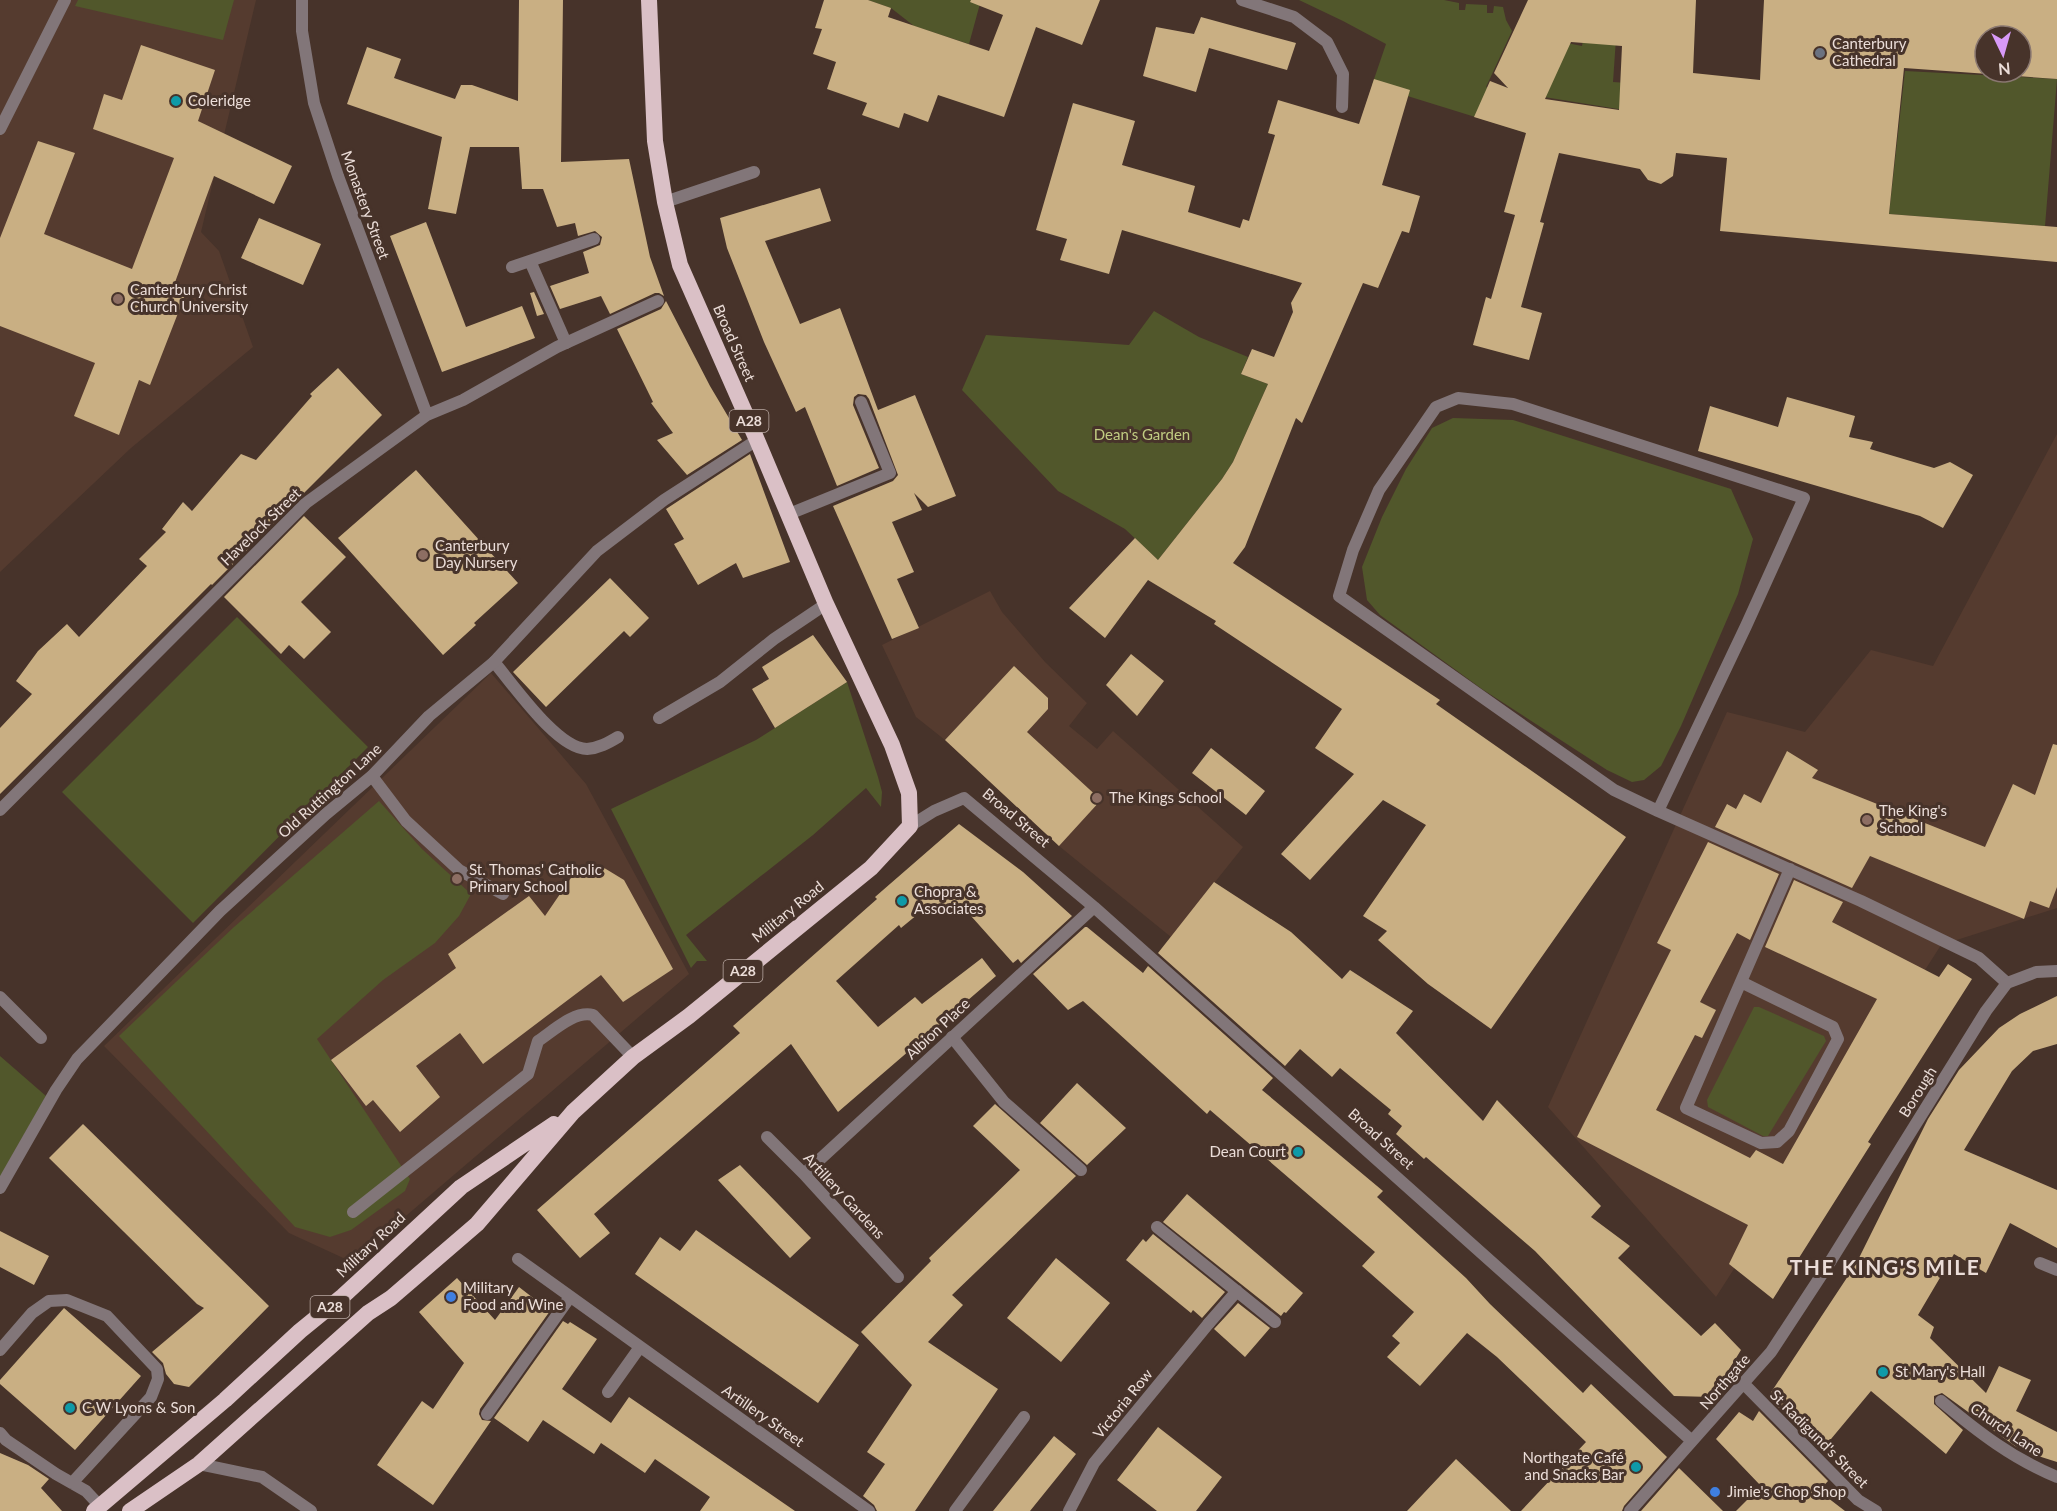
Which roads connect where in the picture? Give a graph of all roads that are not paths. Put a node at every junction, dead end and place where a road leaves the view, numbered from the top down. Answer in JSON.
{"nodes":[{"id":1,"x":65,"y":0,"type":"edge"},
{"id":2,"x":302,"y":0,"type":"edge"},
{"id":3,"x":649,"y":0,"type":"edge"},
{"id":4,"x":1242,"y":0,"type":"edge"},
{"id":5,"x":1342,"y":107,"type":"dead end"},
{"id":6,"x":0,"y":129,"type":"edge"},
{"id":7,"x":754,"y":172,"type":"dead end"},
{"id":8,"x":665,"y":202,"type":"junction"},
{"id":9,"x":594,"y":239,"type":"dead end"},
{"id":10,"x":530,"y":261,"type":"junction"},
{"id":11,"x":513,"y":267,"type":"dead end"},
{"id":12,"x":658,"y":301,"type":"dead end"},
{"id":13,"x":566,"y":343,"type":"junction"},
{"id":14,"x":861,"y":402,"type":"dead end"},
{"id":15,"x":427,"y":415,"type":"junction"},
{"id":16,"x":757,"y":440,"type":"junction"},
{"id":17,"x":789,"y":514,"type":"junction"},
{"id":18,"x":826,"y":604,"type":"junction"},
{"id":19,"x":494,"y":662,"type":"junction"},
{"id":20,"x":659,"y":718,"type":"dead end"},
{"id":21,"x":618,"y":737,"type":"dead end"},
{"id":22,"x":372,"y":776,"type":"junction"},
{"id":23,"x":0,"y":810,"type":"edge"},
{"id":24,"x":1658,"y":812,"type":"junction"},
{"id":25,"x":910,"y":826,"type":"junction"},
{"id":26,"x":1790,"y":869,"type":"junction"},
{"id":27,"x":503,"y":894,"type":"dead end"},
{"id":28,"x":1094,"y":908,"type":"junction"},
{"id":29,"x":2057,"y":971,"type":"edge"},
{"id":30,"x":1741,"y":982,"type":"junction"},
{"id":31,"x":2007,"y":983,"type":"junction"},
{"id":32,"x":0,"y":997,"type":"edge"},
{"id":33,"x":952,"y":1036,"type":"junction"},
{"id":34,"x":41,"y":1038,"type":"dead end"},
{"id":35,"x":633,"y":1057,"type":"junction"},
{"id":36,"x":573,"y":1112,"type":"junction"},
{"id":37,"x":767,"y":1137,"type":"dead end"},
{"id":38,"x":1081,"y":1170,"type":"dead end"},
{"id":39,"x":804,"y":1174,"type":"junction"},
{"id":40,"x":0,"y":1188,"type":"edge"},
{"id":41,"x":353,"y":1212,"type":"dead end"},
{"id":42,"x":1157,"y":1227,"type":"dead end"},
{"id":43,"x":518,"y":1258,"type":"dead end"},
{"id":44,"x":1830,"y":1262,"type":"joint"},
{"id":45,"x":2040,"y":1263,"type":"dead end"},
{"id":46,"x":2057,"y":1270,"type":"edge"},
{"id":47,"x":898,"y":1277,"type":"dead end"},
{"id":48,"x":1237,"y":1292,"type":"junction"},
{"id":49,"x":570,"y":1297,"type":"junction"},
{"id":50,"x":1275,"y":1322,"type":"dead end"},
{"id":51,"x":639,"y":1347,"type":"junction"},
{"id":52,"x":0,"y":1350,"type":"edge"},
{"id":53,"x":1744,"y":1384,"type":"junction"},
{"id":54,"x":608,"y":1392,"type":"dead end"},
{"id":55,"x":1941,"y":1401,"type":"dead end"},
{"id":56,"x":487,"y":1414,"type":"dead end"},
{"id":57,"x":1024,"y":1417,"type":"dead end"},
{"id":58,"x":0,"y":1433,"type":"edge"},
{"id":59,"x":1692,"y":1441,"type":"junction"},
{"id":60,"x":199,"y":1464,"type":"junction"},
{"id":61,"x":2057,"y":1478,"type":"edge"},
{"id":62,"x":72,"y":1483,"type":"junction"},
{"id":63,"x":96,"y":1508,"type":"edge"},
{"id":64,"x":130,"y":1511,"type":"edge"},
{"id":65,"x":311,"y":1511,"type":"edge"},
{"id":66,"x":869,"y":1511,"type":"edge"},
{"id":67,"x":955,"y":1511,"type":"edge"},
{"id":68,"x":1069,"y":1511,"type":"edge"},
{"id":69,"x":1630,"y":1511,"type":"edge"},
{"id":70,"x":1876,"y":1511,"type":"edge"}],
"edges":[{"from":1,"to":6,"type":"street"},
{"from":2,"to":15,"type":"street","name":"Monastery Street"},
{"from":3,"to":8,"type":"highway","name":"Broad Street","number":"A28"},
{"from":4,"to":5,"type":"street"},
{"from":7,"to":8,"type":"street"},
{"from":8,"to":16,"type":"highway","name":"Broad Street","number":"A28"},
{"from":9,"to":10,"type":"street"},
{"from":10,"to":11,"type":"street"},
{"from":10,"to":13,"type":"street"},
{"from":12,"to":13,"type":"street","name":"Havelock Street"},
{"from":13,"to":15,"type":"street","name":"Havelock Street"},
{"from":14,"to":17,"type":"street"},
{"from":15,"to":23,"type":"street","name":"Havelock Street"},
{"from":16,"to":17,"type":"highway","name":"Broad Street","number":"A28"},
{"from":16,"to":19,"type":"street","name":"Old Ruttington Lane"},
{"from":17,"to":18,"type":"highway","name":"Broad Street","number":"A28"},
{"from":18,"to":20,"type":"street"},
{"from":18,"to":25,"type":"highway","name":"Broad Street","number":"A28"},
{"from":19,"to":21,"type":"street"},
{"from":19,"to":22,"type":"street","name":"Old Ruttington Lane"},
{"from":22,"to":27,"type":"street"},
{"from":22,"to":40,"type":"street","name":"Old Ruttington Lane"},
{"from":24,"to":24,"type":"street"},
{"from":24,"to":26,"type":"street"},
{"from":25,"to":28,"type":"street","name":"Broad Street"},
{"from":25,"to":35,"type":"highway","name":"Military Road","number":"A28"},
{"from":26,"to":30,"type":"street"},
{"from":26,"to":31,"type":"street"},
{"from":28,"to":33,"type":"street","name":"Albion Place"},
{"from":28,"to":59,"type":"street","name":"Broad Street"},
{"from":29,"to":31,"type":"street"},
{"from":30,"to":30,"type":"street"},
{"from":31,"to":44,"type":"street","name":"Borough"},
{"from":32,"to":34,"type":"street"},
{"from":33,"to":38,"type":"street"},
{"from":33,"to":39,"type":"street","name":"Albion Place"},
{"from":35,"to":36,"type":"highway","name":"Military Road","number":"A28"},
{"from":35,"to":41,"type":"street"},
{"from":36,"to":60,"type":"highway","name":"Military Road","number":"A28"},
{"from":36,"to":63,"type":"highway","name":"Military Road","number":"A28"},
{"from":37,"to":39,"type":"street","name":"Artillery Gardens"},
{"from":39,"to":47,"type":"street","name":"Artillery Gardens"},
{"from":42,"to":48,"type":"street"},
{"from":43,"to":49,"type":"street","name":"Artillery Street"},
{"from":44,"to":53,"type":"street","name":"Northgate"},
{"from":45,"to":46,"type":"street"},
{"from":48,"to":50,"type":"street"},
{"from":48,"to":68,"type":"street","name":"Victoria Row"},
{"from":49,"to":51,"type":"street","name":"Artillery Street"},
{"from":49,"to":56,"type":"street"},
{"from":51,"to":54,"type":"street"},
{"from":51,"to":66,"type":"street","name":"Artillery Street"},
{"from":52,"to":62,"type":"street"},
{"from":53,"to":59,"type":"street","name":"Northgate"},
{"from":53,"to":70,"type":"street","name":"St Radigund's Street"},
{"from":55,"to":61,"type":"street","name":"Church Lane"},
{"from":57,"to":67,"type":"street"},
{"from":58,"to":62,"type":"street"},
{"from":59,"to":69,"type":"street","name":"Northgate"},
{"from":60,"to":64,"type":"highway","name":"Military Road","number":"A28"},
{"from":60,"to":65,"type":"street"},
{"from":62,"to":63,"type":"street"}]}
